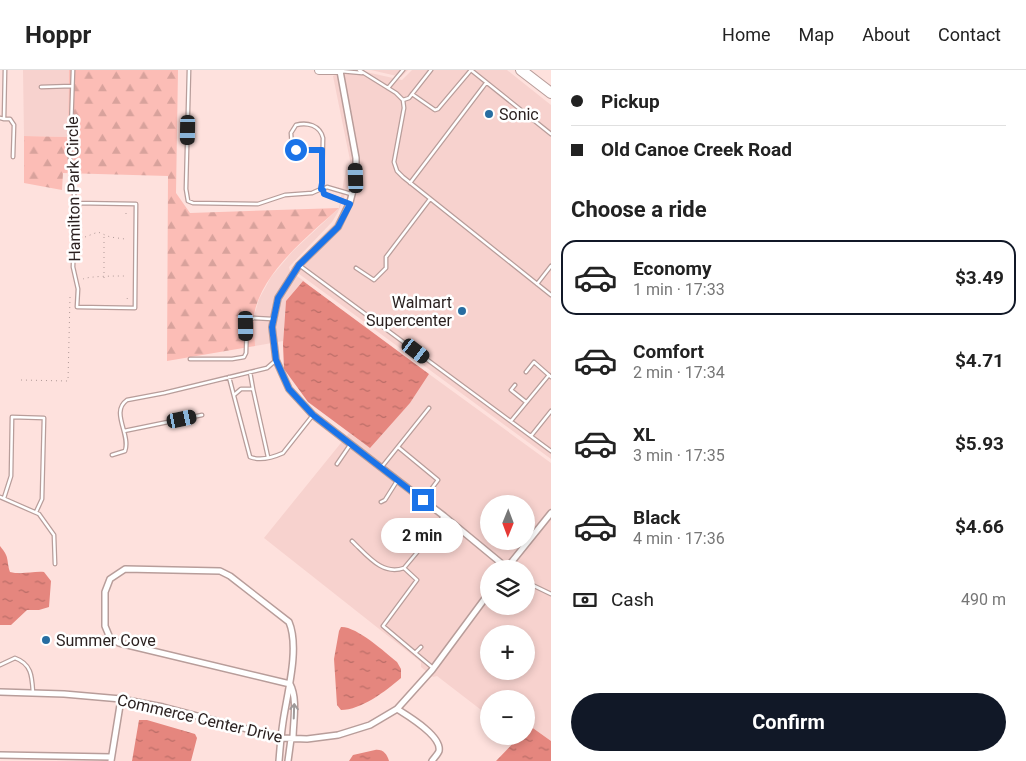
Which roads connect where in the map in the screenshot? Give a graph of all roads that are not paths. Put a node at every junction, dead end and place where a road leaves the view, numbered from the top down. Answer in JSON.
{"nodes":[{"id":1,"x":5,"y":70,"type":"edge"},
{"id":2,"x":73,"y":70,"type":"edge"},
{"id":3,"x":189,"y":70,"type":"edge"},
{"id":4,"x":320,"y":70,"type":"edge"},
{"id":5,"x":340,"y":70,"type":"edge"},
{"id":6,"x":359,"y":70,"type":"edge"},
{"id":7,"x":368,"y":70,"type":"edge"},
{"id":8,"x":402,"y":70,"type":"edge"},
{"id":9,"x":431,"y":70,"type":"edge"},
{"id":10,"x":471,"y":70,"type":"edge"},
{"id":11,"x":521,"y":70,"type":"edge"},
{"id":12,"x":365,"y":74,"type":"junction"},
{"id":13,"x":486,"y":83,"type":"junction"},
{"id":14,"x":41,"y":86,"type":"dead end"},
{"id":15,"x":72,"y":86,"type":"junction"},
{"id":16,"x":388,"y":88,"type":"junction"},
{"id":17,"x":412,"y":94,"type":"junction"},
{"id":18,"x":551,"y":94,"type":"edge"},
{"id":19,"x":404,"y":100,"type":"junction"},
{"id":20,"x":2,"y":118,"type":"edge"},
{"id":21,"x":551,"y":134,"type":"edge"},
{"id":22,"x":322,"y":150,"type":"junction"},
{"id":23,"x":13,"y":157,"type":"dead end"},
{"id":24,"x":410,"y":183,"type":"junction"},
{"id":25,"x":322,"y":189,"type":"junction"},
{"id":26,"x":352,"y":194,"type":"junction"},
{"id":27,"x":430,"y":199,"type":"junction"},
{"id":28,"x":75,"y":203,"type":"junction"},
{"id":29,"x":350,"y":204,"type":"junction"},
{"id":30,"x":299,"y":265,"type":"junction"},
{"id":31,"x":551,"y":266,"type":"edge"},
{"id":32,"x":356,"y":268,"type":"dead end"},
{"id":33,"x":537,"y":284,"type":"junction"},
{"id":34,"x":551,"y":295,"type":"edge"},
{"id":35,"x":274,"y":319,"type":"junction"},
{"id":36,"x":190,"y":359,"type":"dead end"},
{"id":37,"x":276,"y":360,"type":"junction"},
{"id":38,"x":250,"y":372,"type":"junction"},
{"id":39,"x":526,"y":372,"type":"dead end"},
{"id":40,"x":550,"y":376,"type":"edge"},
{"id":41,"x":230,"y":377,"type":"junction"},
{"id":42,"x":515,"y":385,"type":"dead end"},
{"id":43,"x":253,"y":389,"type":"junction"},
{"id":44,"x":234,"y":395,"type":"junction"},
{"id":45,"x":526,"y":402,"type":"junction"},
{"id":46,"x":429,"y":408,"type":"dead end"},
{"id":47,"x":551,"y":410,"type":"edge"},
{"id":48,"x":202,"y":415,"type":"dead end"},
{"id":49,"x":313,"y":415,"type":"junction"},
{"id":50,"x":511,"y":421,"type":"junction"},
{"id":51,"x":124,"y":431,"type":"junction"},
{"id":52,"x":531,"y":436,"type":"junction"},
{"id":53,"x":351,"y":444,"type":"junction"},
{"id":54,"x":398,"y":447,"type":"junction"},
{"id":55,"x":551,"y":450,"type":"edge"},
{"id":56,"x":112,"y":455,"type":"dead end"},
{"id":57,"x":268,"y":457,"type":"junction"},
{"id":58,"x":338,"y":464,"type":"dead end"},
{"id":59,"x":382,"y":468,"type":"junction"},
{"id":60,"x":398,"y":480,"type":"junction"},
{"id":61,"x":2,"y":498,"type":"edge"},
{"id":62,"x":423,"y":500,"type":"junction"},
{"id":63,"x":382,"y":502,"type":"dead end"},
{"id":64,"x":36,"y":512,"type":"junction"},
{"id":65,"x":551,"y":513,"type":"edge"},
{"id":66,"x":444,"y":516,"type":"junction"},
{"id":67,"x":418,"y":529,"type":"dead end"},
{"id":68,"x":430,"y":537,"type":"junction"},
{"id":69,"x":352,"y":542,"type":"dead end"},
{"id":70,"x":435,"y":542,"type":"dead end"},
{"id":71,"x":497,"y":560,"type":"edge"},
{"id":72,"x":513,"y":560,"type":"edge"},
{"id":73,"x":55,"y":564,"type":"dead end"},
{"id":74,"x":404,"y":568,"type":"junction"},
{"id":75,"x":535,"y":586,"type":"edge"},
{"id":76,"x":551,"y":594,"type":"edge"},
{"id":77,"x":480,"y":605,"type":"edge"},
{"id":78,"x":421,"y":647,"type":"dead end"},
{"id":79,"x":415,"y":653,"type":"junction"},
{"id":80,"x":0,"y":665,"type":"edge"},
{"id":81,"x":433,"y":668,"type":"junction"},
{"id":82,"x":290,"y":684,"type":"junction"},
{"id":83,"x":0,"y":692,"type":"edge"},
{"id":84,"x":32,"y":693,"type":"junction"},
{"id":85,"x":121,"y":699,"type":"junction"},
{"id":86,"x":397,"y":708,"type":"junction"},
{"id":87,"x":281,"y":738,"type":"junction"},
{"id":88,"x":292,"y":739,"type":"junction"},
{"id":89,"x":0,"y":755,"type":"edge"},
{"id":90,"x":111,"y":759,"type":"edge"},
{"id":91,"x":279,"y":761,"type":"edge"},
{"id":92,"x":288,"y":761,"type":"edge"},
{"id":93,"x":432,"y":761,"type":"edge"}],
"edges":[{"from":1,"to":20,"type":"lane"},
{"from":2,"to":15,"type":"lane","name":"Hamilton Park Circle"},
{"from":3,"to":25,"type":"lane"},
{"from":4,"to":5,"type":"street"},
{"from":5,"to":12,"type":"lane"},
{"from":5,"to":26,"type":"street"},
{"from":6,"to":12,"type":"lane"},
{"from":7,"to":12,"type":"lane"},
{"from":8,"to":16,"type":"lane"},
{"from":9,"to":17,"type":"lane"},
{"from":10,"to":13,"type":"lane"},
{"from":10,"to":17,"type":"lane"},
{"from":11,"to":18,"type":"highway"},
{"from":12,"to":16,"type":"lane"},
{"from":13,"to":21,"type":"lane"},
{"from":13,"to":24,"type":"lane"},
{"from":14,"to":15,"type":"lane"},
{"from":15,"to":28,"type":"lane","name":"Hamilton Park Circle"},
{"from":16,"to":19,"type":"lane"},
{"from":17,"to":19,"type":"lane"},
{"from":19,"to":24,"type":"lane"},
{"from":20,"to":23,"type":"lane"},
{"from":22,"to":22,"type":"lane"},
{"from":22,"to":25,"type":"lane"},
{"from":24,"to":27,"type":"lane"},
{"from":25,"to":26,"type":"lane"},
{"from":25,"to":29,"type":"lane"},
{"from":26,"to":29,"type":"street"},
{"from":27,"to":32,"type":"lane"},
{"from":27,"to":33,"type":"lane"},
{"from":28,"to":28,"type":"lane","name":"Hamilton Park Circle"},
{"from":29,"to":30,"type":"street"},
{"from":30,"to":35,"type":"street"},
{"from":30,"to":50,"type":"lane"},
{"from":31,"to":33,"type":"lane"},
{"from":33,"to":34,"type":"lane"},
{"from":35,"to":36,"type":"lane"},
{"from":35,"to":37,"type":"street"},
{"from":37,"to":38,"type":"lane"},
{"from":37,"to":49,"type":"street"},
{"from":38,"to":41,"type":"lane"},
{"from":38,"to":43,"type":"lane"},
{"from":39,"to":40,"type":"lane"},
{"from":40,"to":45,"type":"lane"},
{"from":41,"to":44,"type":"lane"},
{"from":41,"to":51,"type":"lane"},
{"from":42,"to":45,"type":"lane"},
{"from":43,"to":44,"type":"lane"},
{"from":43,"to":57,"type":"lane"},
{"from":44,"to":57,"type":"lane"},
{"from":45,"to":50,"type":"lane"},
{"from":46,"to":54,"type":"lane"},
{"from":47,"to":52,"type":"lane"},
{"from":48,"to":51,"type":"lane"},
{"from":49,"to":53,"type":"street"},
{"from":49,"to":57,"type":"lane"},
{"from":50,"to":52,"type":"lane"},
{"from":51,"to":56,"type":"lane"},
{"from":52,"to":55,"type":"lane"},
{"from":53,"to":58,"type":"lane"},
{"from":53,"to":59,"type":"street"},
{"from":54,"to":59,"type":"lane"},
{"from":54,"to":62,"type":"lane"},
{"from":59,"to":60,"type":"street"},
{"from":60,"to":62,"type":"street"},
{"from":60,"to":63,"type":"lane"},
{"from":61,"to":64,"type":"lane"},
{"from":61,"to":64,"type":"lane"},
{"from":62,"to":66,"type":"street"},
{"from":64,"to":73,"type":"lane"},
{"from":65,"to":72,"type":"street"},
{"from":66,"to":68,"type":"lane"},
{"from":66,"to":71,"type":"street"},
{"from":67,"to":68,"type":"lane"},
{"from":68,"to":70,"type":"lane"},
{"from":68,"to":74,"type":"lane"},
{"from":69,"to":74,"type":"lane"},
{"from":74,"to":79,"type":"lane"},
{"from":75,"to":76,"type":"lane"},
{"from":77,"to":81,"type":"street","name":"Commerce Center Drive"},
{"from":78,"to":79,"type":"lane"},
{"from":79,"to":81,"type":"lane"},
{"from":80,"to":84,"type":"lane"},
{"from":81,"to":86,"type":"street","name":"Commerce Center Drive"},
{"from":82,"to":82,"type":"street"},
{"from":82,"to":87,"type":"street"},
{"from":88,"to":82,"type":"street","one_way":true},
{"from":83,"to":84,"type":"street","name":"Commerce Center Drive"},
{"from":84,"to":85,"type":"street","name":"Commerce Center Drive"},
{"from":85,"to":87,"type":"street","name":"Commerce Center Drive"},
{"from":85,"to":90,"type":"street"},
{"from":86,"to":88,"type":"street","name":"Commerce Center Drive"},
{"from":86,"to":93,"type":"street"},
{"from":87,"to":88,"type":"street","name":"Commerce Center Drive"},
{"from":87,"to":91,"type":"street"},
{"from":88,"to":92,"type":"street"},
{"from":89,"to":90,"type":"street"}]}
